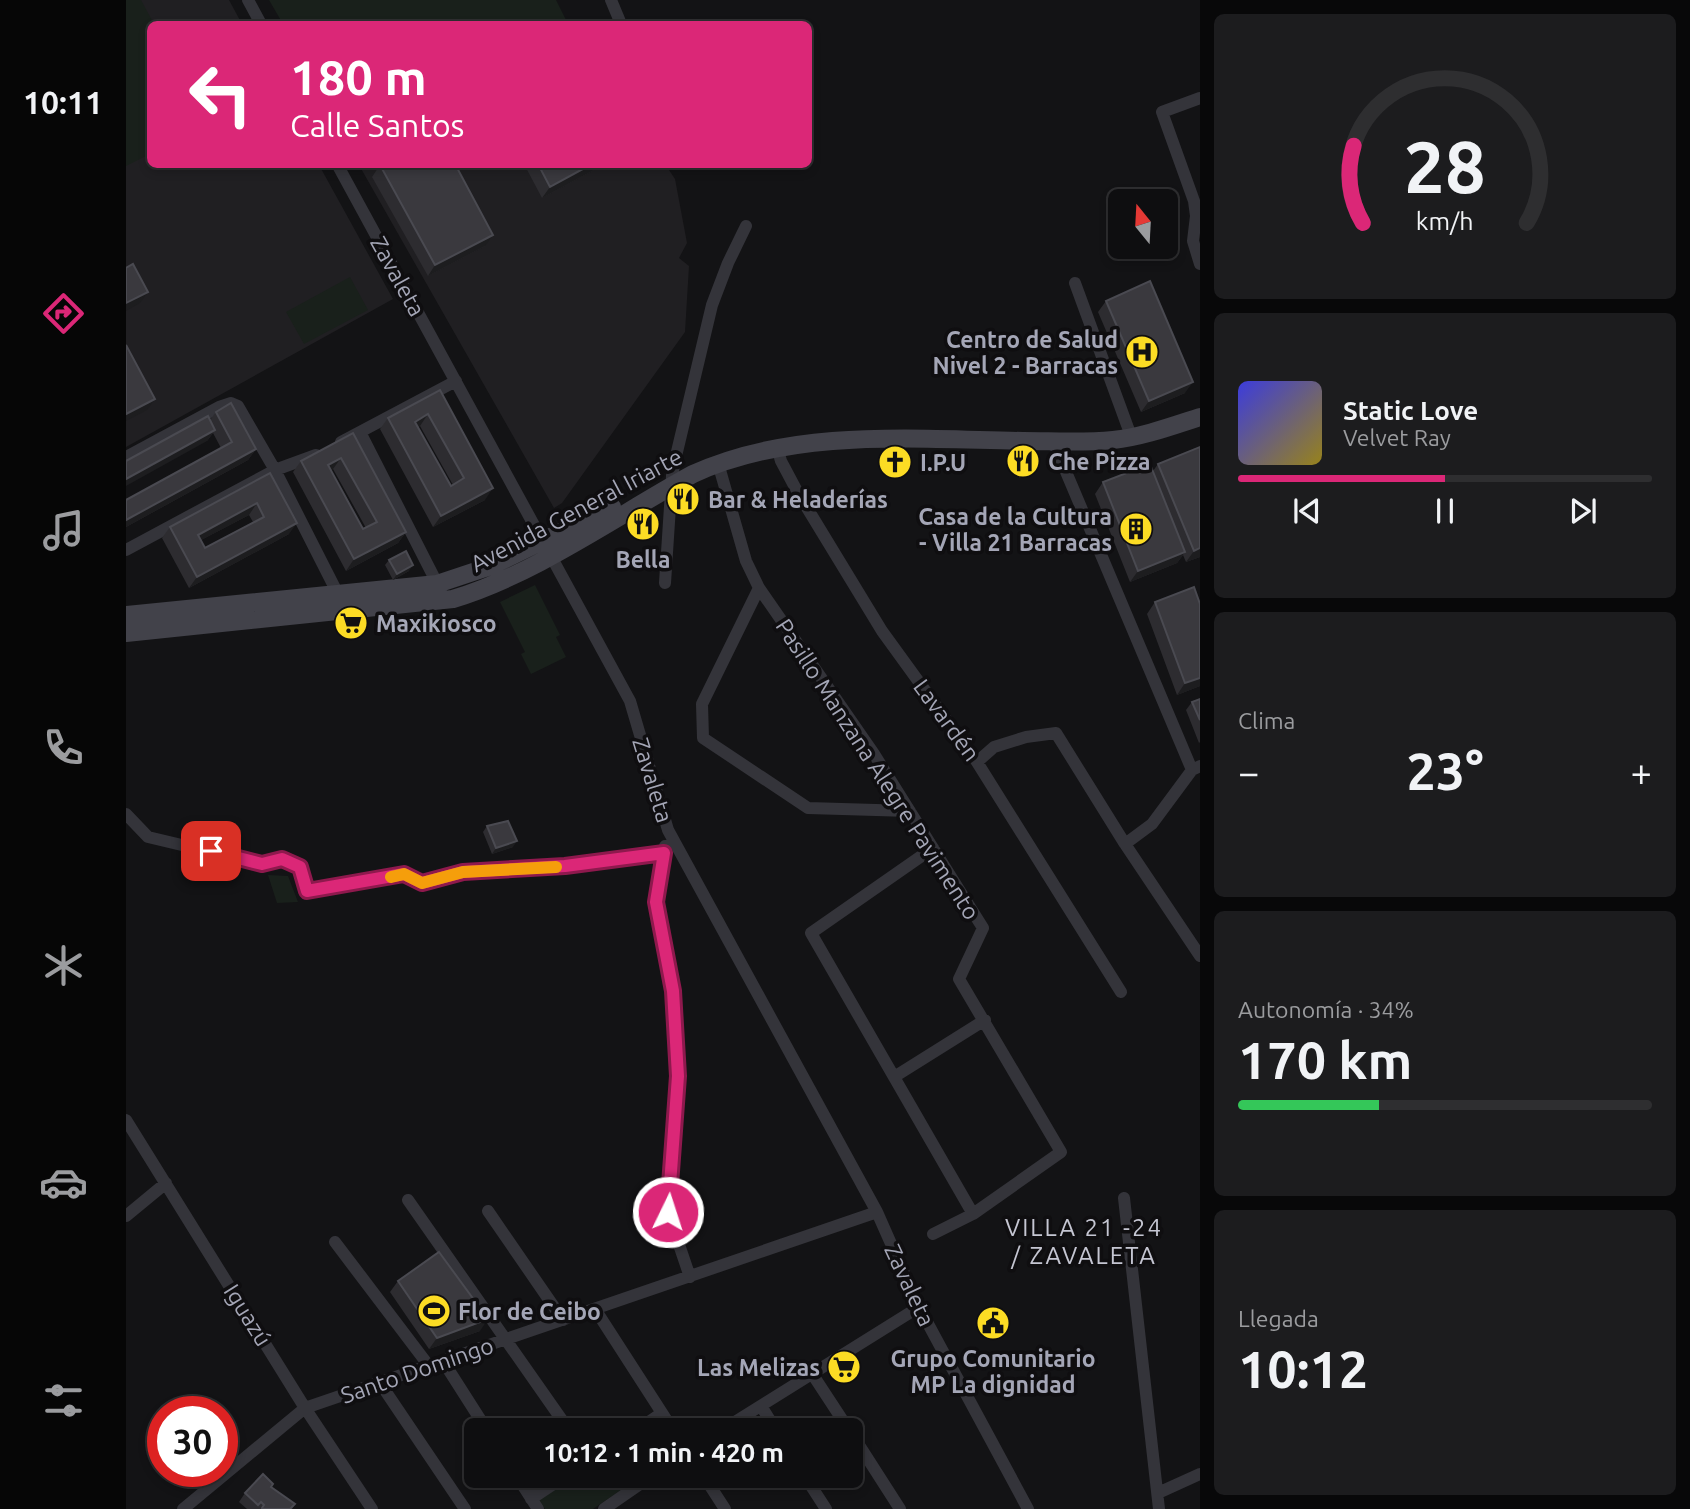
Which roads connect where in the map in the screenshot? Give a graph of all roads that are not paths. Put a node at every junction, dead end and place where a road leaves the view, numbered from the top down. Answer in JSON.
{"nodes":[{"id":1,"x":248,"y":0,"type":"edge"},
{"id":2,"x":611,"y":0,"type":"edge"},
{"id":3,"x":259,"y":21,"type":"edge"},
{"id":4,"x":620,"y":21,"type":"edge"},
{"id":5,"x":1200,"y":98,"type":"edge"},
{"id":6,"x":339,"y":168,"type":"edge"},
{"id":7,"x":746,"y":226,"type":"dead end"},
{"id":8,"x":1200,"y":264,"type":"edge"},
{"id":9,"x":1076,"y":283,"type":"dead end"},
{"id":10,"x":456,"y":381,"type":"junction"},
{"id":11,"x":1200,"y":417,"type":"edge"},
{"id":12,"x":360,"y":432,"type":"junction"},
{"id":13,"x":1131,"y":436,"type":"junction"},
{"id":14,"x":837,"y":440,"type":"junction"},
{"id":15,"x":1053,"y":441,"type":"junction"},
{"id":16,"x":777,"y":447,"type":"junction"},
{"id":17,"x":126,"y":457,"type":"edge"},
{"id":18,"x":718,"y":463,"type":"junction"},
{"id":19,"x":275,"y":470,"type":"junction"},
{"id":20,"x":672,"y":481,"type":"junction"},
{"id":21,"x":548,"y":548,"type":"junction"},
{"id":22,"x":126,"y":550,"type":"edge"},
{"id":23,"x":665,"y":583,"type":"dead end"},
{"id":24,"x":759,"y":588,"type":"junction"},
{"id":25,"x":441,"y":591,"type":"junction"},
{"id":26,"x":342,"y":602,"type":"junction"},
{"id":27,"x":126,"y":615,"type":"edge"},
{"id":28,"x":126,"y":633,"type":"edge"},
{"id":29,"x":977,"y":762,"type":"junction"},
{"id":30,"x":1196,"y":768,"type":"edge"},
{"id":31,"x":910,"y":811,"type":"junction"},
{"id":32,"x":126,"y":814,"type":"edge"},
{"id":33,"x":668,"y":830,"type":"junction"},
{"id":34,"x":1125,"y":844,"type":"junction"},
{"id":35,"x":933,"y":848,"type":"junction"},
{"id":36,"x":664,"y":853,"type":"junction"},
{"id":37,"x":1200,"y":956,"type":"edge"},
{"id":38,"x":1121,"y":992,"type":"dead end"},
{"id":39,"x":985,"y":1020,"type":"junction"},
{"id":40,"x":894,"y":1077,"type":"junction"},
{"id":41,"x":126,"y":1120,"type":"edge"},
{"id":42,"x":166,"y":1183,"type":"junction"},
{"id":43,"x":1124,"y":1198,"type":"dead end"},
{"id":44,"x":408,"y":1200,"type":"dead end"},
{"id":45,"x":488,"y":1211,"type":"dead end"},
{"id":46,"x":877,"y":1212,"type":"junction"},
{"id":47,"x":973,"y":1214,"type":"junction"},
{"id":48,"x":126,"y":1216,"type":"edge"},
{"id":49,"x":933,"y":1234,"type":"dead end"},
{"id":50,"x":335,"y":1242,"type":"dead end"},
{"id":51,"x":690,"y":1277,"type":"junction"},
{"id":52,"x":919,"y":1307,"type":"junction"},
{"id":53,"x":595,"y":1309,"type":"junction"},
{"id":54,"x":563,"y":1320,"type":"junction"},
{"id":55,"x":507,"y":1339,"type":"junction"},
{"id":56,"x":443,"y":1361,"type":"junction"},
{"id":57,"x":429,"y":1366,"type":"junction"},
{"id":58,"x":811,"y":1372,"type":"junction"},
{"id":59,"x":380,"y":1383,"type":"junction"},
{"id":60,"x":761,"y":1405,"type":"junction"},
{"id":61,"x":305,"y":1408,"type":"junction"},
{"id":62,"x":662,"y":1413,"type":"junction"},
{"id":63,"x":479,"y":1418,"type":"edge"},
{"id":64,"x":561,"y":1418,"type":"edge"},
{"id":65,"x":655,"y":1418,"type":"edge"},
{"id":66,"x":665,"y":1418,"type":"edge"},
{"id":67,"x":741,"y":1418,"type":"edge"},
{"id":68,"x":769,"y":1418,"type":"edge"},
{"id":69,"x":841,"y":1418,"type":"edge"},
{"id":70,"x":863,"y":1451,"type":"edge"},
{"id":71,"x":1200,"y":1474,"type":"edge"},
{"id":72,"x":523,"y":1488,"type":"edge"},
{"id":73,"x":552,"y":1488,"type":"edge"},
{"id":74,"x":639,"y":1488,"type":"edge"},
{"id":75,"x":711,"y":1488,"type":"edge"},
{"id":76,"x":812,"y":1488,"type":"edge"},
{"id":77,"x":1158,"y":1493,"type":"junction"},
{"id":78,"x":533,"y":1505,"type":"edge"},
{"id":79,"x":620,"y":1505,"type":"edge"},
{"id":80,"x":183,"y":1509,"type":"edge"},
{"id":81,"x":372,"y":1509,"type":"edge"},
{"id":82,"x":465,"y":1509,"type":"edge"},
{"id":83,"x":604,"y":1509,"type":"edge"},
{"id":84,"x":725,"y":1509,"type":"edge"},
{"id":85,"x":826,"y":1509,"type":"edge"},
{"id":86,"x":900,"y":1509,"type":"edge"},
{"id":87,"x":1028,"y":1509,"type":"edge"},
{"id":88,"x":1159,"y":1509,"type":"edge"}],
"edges":[{"from":1,"to":3,"type":"street"},
{"from":2,"to":4,"type":"street"},
{"from":5,"to":8,"type":"street"},
{"from":6,"to":10,"type":"street","name":"Zavaleta"},
{"from":7,"to":20,"type":"street"},
{"from":9,"to":13,"type":"street"},
{"from":10,"to":12,"type":"street"},
{"from":10,"to":21,"type":"street","name":"Zavaleta"},
{"from":11,"to":13,"type":"main road","name":"Avenida General Iriarte"},
{"from":12,"to":19,"type":"street"},
{"from":12,"to":25,"type":"street"},
{"from":13,"to":15,"type":"main road","name":"Avenida General Iriarte"},
{"from":14,"to":15,"type":"main road","name":"Avenida General Iriarte"},
{"from":14,"to":16,"type":"main road","name":"Avenida General Iriarte"},
{"from":14,"to":20,"type":"main road","name":"Avenida General Iriarte"},
{"from":15,"to":30,"type":"street"},
{"from":16,"to":18,"type":"main road","name":"Avenida General Iriarte"},
{"from":16,"to":29,"type":"street","name":"Lavardén"},
{"from":17,"to":19,"type":"street"},
{"from":18,"to":20,"type":"main road","name":"Avenida General Iriarte"},
{"from":18,"to":24,"type":"street","name":"Pasillo Manzana Alegre Pavimento"},
{"from":19,"to":22,"type":"street"},
{"from":19,"to":26,"type":"street"},
{"from":20,"to":21,"type":"main road","name":"Avenida General Iriarte"},
{"from":20,"to":23,"type":"street"},
{"from":21,"to":25,"type":"main road","name":"Avenida General Iriarte"},
{"from":21,"to":33,"type":"street","name":"Zavaleta"},
{"from":24,"to":31,"type":"street","name":"Pasillo Manzana Alegre Pavimento"},
{"from":24,"to":31,"type":"street"},
{"from":25,"to":26,"type":"main road","name":"Avenida General Iriarte"},
{"from":26,"to":27,"type":"main road","name":"Avenida General Iriarte"},
{"from":26,"to":28,"type":"main road","name":"Avenida General Iriarte"},
{"from":29,"to":34,"type":"street"},
{"from":29,"to":38,"type":"street","name":"Lavardén"},
{"from":30,"to":34,"type":"street"},
{"from":31,"to":35,"type":"street","name":"Pasillo Manzana Alegre Pavimento"},
{"from":32,"to":36,"type":"street"},
{"from":33,"to":36,"type":"street"},
{"from":33,"to":46,"type":"street","name":"Zavaleta"},
{"from":34,"to":37,"type":"street"},
{"from":35,"to":39,"type":"street","name":"Pasillo Manzana Alegre Pavimento"},
{"from":35,"to":40,"type":"street"},
{"from":36,"to":51,"type":"street"},
{"from":39,"to":40,"type":"street"},
{"from":39,"to":47,"type":"street","name":"Pasillo Manzana Alegre Pavimento"},
{"from":40,"to":47,"type":"street"},
{"from":41,"to":42,"type":"street","name":"Iguazú"},
{"from":42,"to":48,"type":"street"},
{"from":42,"to":61,"type":"street","name":"Iguazú"},
{"from":43,"to":77,"type":"street"},
{"from":44,"to":55,"type":"street"},
{"from":45,"to":54,"type":"street"},
{"from":46,"to":51,"type":"street","name":"Santo Domingo"},
{"from":46,"to":52,"type":"street","name":"Zavaleta"},
{"from":47,"to":49,"type":"street","name":"Pasillo Manzana Alegre Pavimento"},
{"from":50,"to":57,"type":"street"},
{"from":51,"to":53,"type":"street","name":"Santo Domingo"},
{"from":52,"to":58,"type":"street"},
{"from":52,"to":87,"type":"street","name":"Zavaleta"},
{"from":53,"to":54,"type":"street","name":"Santo Domingo"},
{"from":53,"to":62,"type":"street"},
{"from":54,"to":55,"type":"street","name":"Santo Domingo"},
{"from":55,"to":56,"type":"street","name":"Santo Domingo"},
{"from":55,"to":64,"type":"street"},
{"from":56,"to":57,"type":"street","name":"Santo Domingo"},
{"from":56,"to":63,"type":"street"},
{"from":57,"to":59,"type":"street","name":"Santo Domingo"},
{"from":58,"to":60,"type":"street"},
{"from":58,"to":69,"type":"street"},
{"from":59,"to":61,"type":"street","name":"Santo Domingo"},
{"from":59,"to":82,"type":"street"},
{"from":60,"to":67,"type":"street"},
{"from":60,"to":68,"type":"street"},
{"from":61,"to":80,"type":"street","name":"Santo Domingo"},
{"from":61,"to":81,"type":"street","name":"Iguazú"},
{"from":62,"to":65,"type":"street"},
{"from":62,"to":66,"type":"street"},
{"from":70,"to":86,"type":"street"},
{"from":71,"to":77,"type":"street"},
{"from":72,"to":78,"type":"street"},
{"from":73,"to":78,"type":"street"},
{"from":74,"to":79,"type":"street"},
{"from":75,"to":84,"type":"street"},
{"from":76,"to":85,"type":"street"},
{"from":77,"to":88,"type":"street"},
{"from":79,"to":83,"type":"street"}]}
